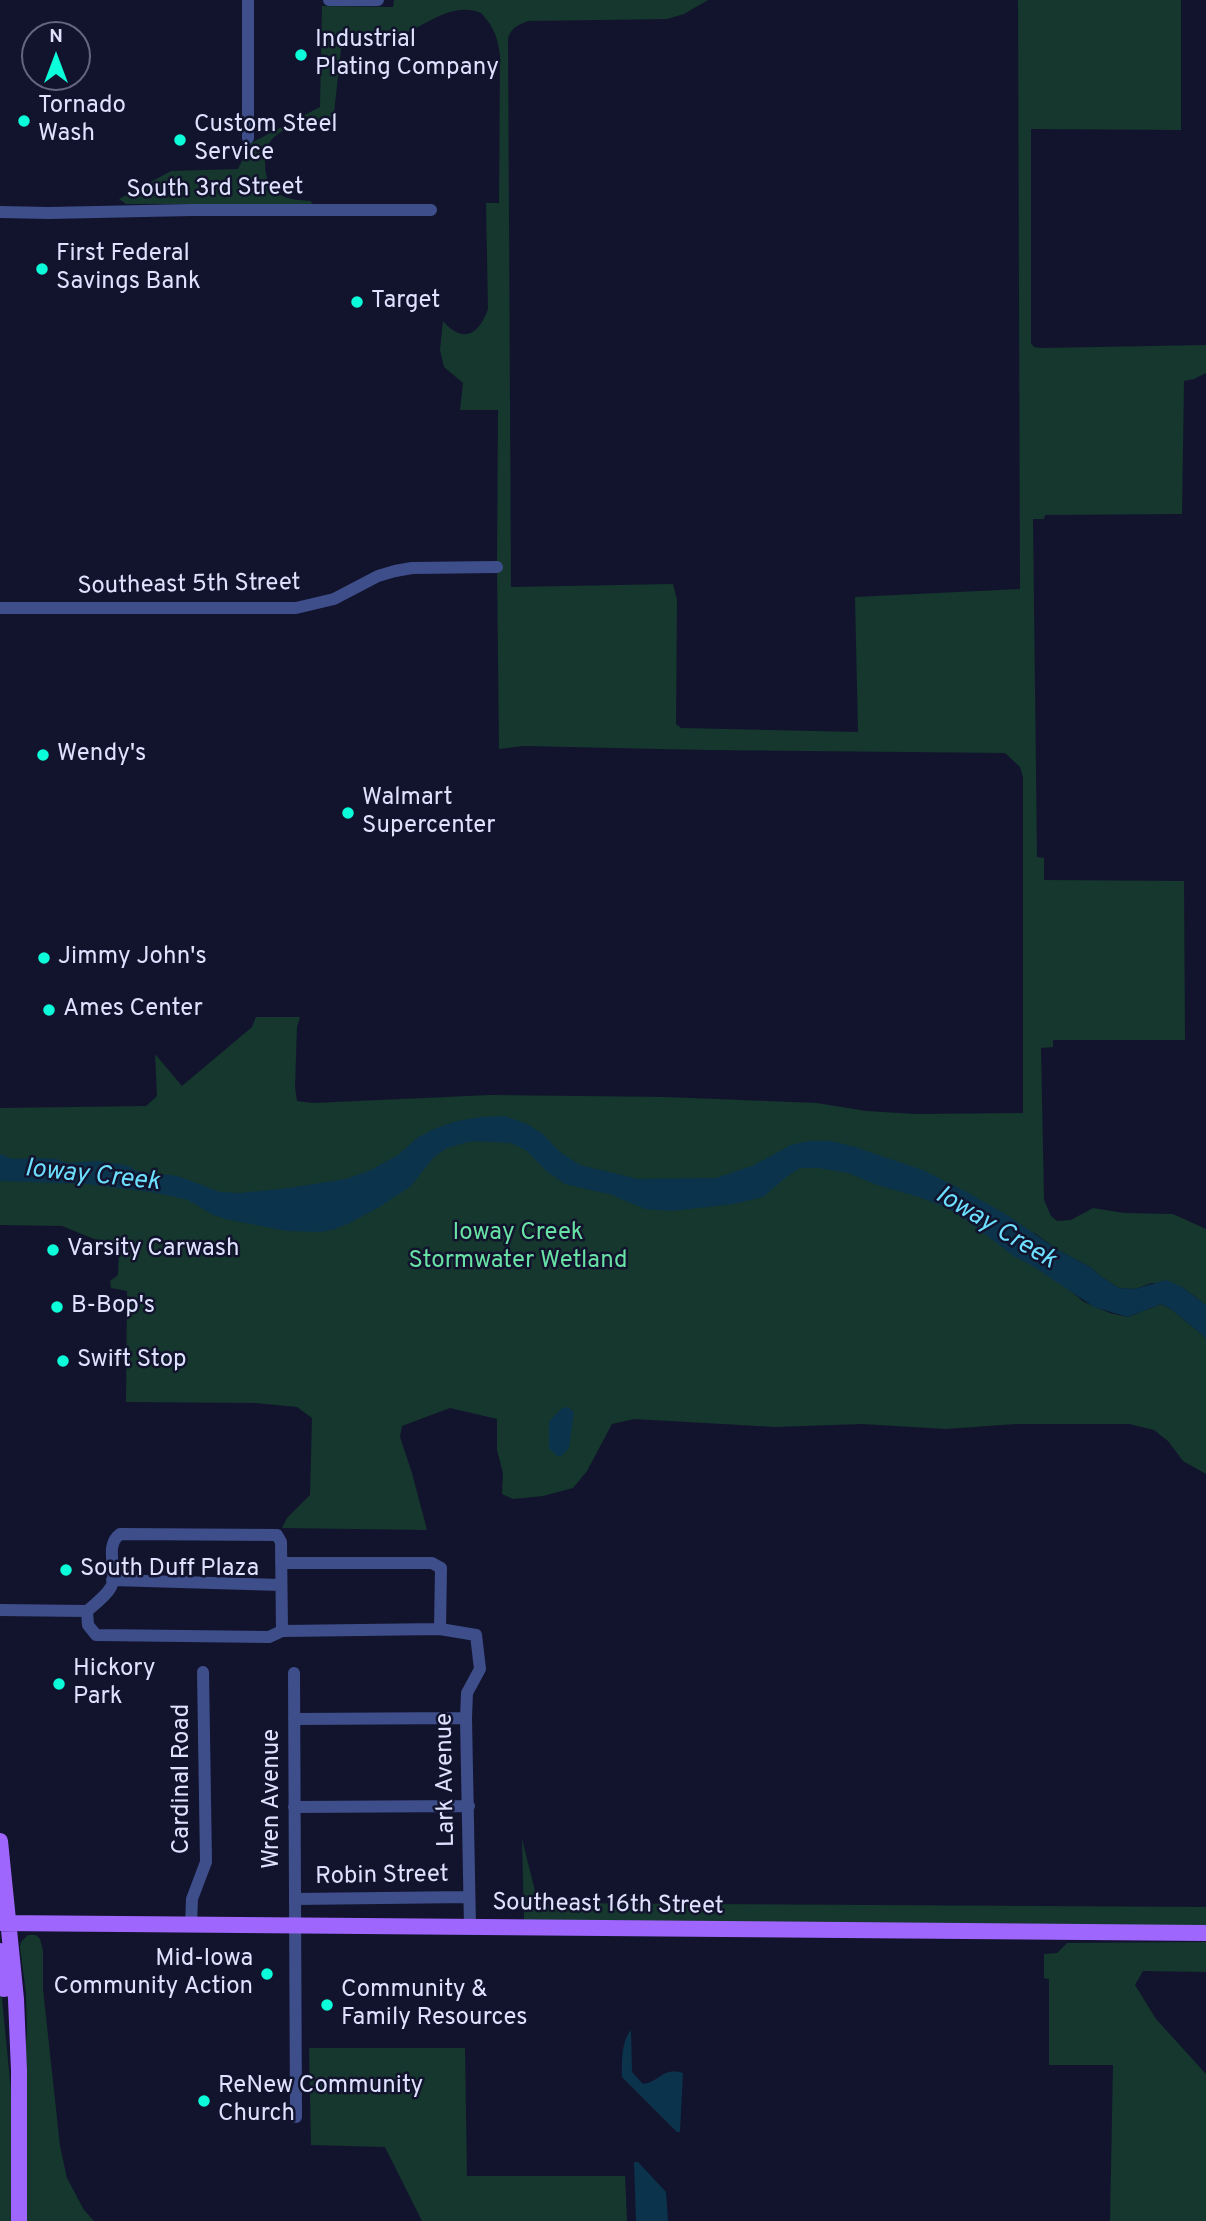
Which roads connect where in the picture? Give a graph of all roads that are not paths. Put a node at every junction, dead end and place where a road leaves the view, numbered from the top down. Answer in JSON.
{"nodes":[{"id":1,"x":248,"y":0,"type":"edge"},
{"id":2,"x":329,"y":0,"type":"edge"},
{"id":3,"x":378,"y":0,"type":"edge"},
{"id":4,"x":248,"y":138,"type":"dead end"},
{"id":5,"x":431,"y":210,"type":"dead end"},
{"id":6,"x":0,"y":212,"type":"edge"},
{"id":7,"x":497,"y":567,"type":"dead end"},
{"id":8,"x":0,"y":608,"type":"edge"},
{"id":9,"x":281,"y":1563,"type":"junction"},
{"id":10,"x":113,"y":1580,"type":"junction"},
{"id":11,"x":281,"y":1585,"type":"junction"},
{"id":12,"x":0,"y":1610,"type":"edge"},
{"id":13,"x":87,"y":1611,"type":"junction"},
{"id":14,"x":440,"y":1629,"type":"junction"},
{"id":15,"x":282,"y":1631,"type":"junction"},
{"id":16,"x":203,"y":1672,"type":"dead end"},
{"id":17,"x":294,"y":1673,"type":"dead end"},
{"id":18,"x":466,"y":1718,"type":"junction"},
{"id":19,"x":294,"y":1720,"type":"junction"},
{"id":20,"x":468,"y":1806,"type":"junction"},
{"id":21,"x":294,"y":1807,"type":"junction"},
{"id":22,"x":0,"y":1842,"type":"edge"},
{"id":23,"x":469,"y":1896,"type":"junction"},
{"id":24,"x":295,"y":1899,"type":"junction"},
{"id":25,"x":4,"y":1923,"type":"edge"},
{"id":26,"x":191,"y":1925,"type":"junction"},
{"id":27,"x":295,"y":1925,"type":"junction"},
{"id":28,"x":470,"y":1927,"type":"junction"},
{"id":29,"x":1206,"y":1933,"type":"edge"},
{"id":30,"x":0,"y":1951,"type":"edge"},
{"id":31,"x":19,"y":2099,"type":"junction"},
{"id":32,"x":296,"y":2117,"type":"dead end"},
{"id":33,"x":19,"y":2221,"type":"edge"}],
"edges":[{"from":1,"to":4,"type":"street"},
{"from":2,"to":3,"type":"street"},
{"from":5,"to":6,"type":"street","name":"South 3rd Street"},
{"from":7,"to":8,"type":"street","name":"Southeast 5th Street"},
{"from":9,"to":10,"type":"street"},
{"from":9,"to":11,"type":"street"},
{"from":9,"to":14,"type":"street"},
{"from":10,"to":11,"type":"street"},
{"from":10,"to":13,"type":"street"},
{"from":11,"to":15,"type":"street"},
{"from":12,"to":13,"type":"street"},
{"from":13,"to":15,"type":"street"},
{"from":14,"to":15,"type":"street"},
{"from":14,"to":18,"type":"street","name":"Lark Avenue"},
{"from":16,"to":26,"type":"street","name":"Cardinal Road"},
{"from":17,"to":19,"type":"street","name":"Wren Avenue"},
{"from":18,"to":19,"type":"street"},
{"from":18,"to":20,"type":"street","name":"Lark Avenue"},
{"from":19,"to":21,"type":"street","name":"Wren Avenue"},
{"from":20,"to":21,"type":"street"},
{"from":20,"to":23,"type":"street","name":"Lark Avenue"},
{"from":21,"to":24,"type":"street","name":"Wren Avenue"},
{"from":22,"to":25,"type":"main road"},
{"from":23,"to":24,"type":"street","name":"Robin Street"},
{"from":23,"to":28,"type":"street","name":"Lark Avenue"},
{"from":24,"to":27,"type":"street","name":"Wren Avenue"},
{"from":25,"to":26,"type":"main road","name":"Southeast 16th Street"},
{"from":25,"to":31,"type":"main road"},
{"from":26,"to":27,"type":"main road","name":"Southeast 16th Street"},
{"from":27,"to":28,"type":"main road","name":"Southeast 16th Street"},
{"from":27,"to":32,"type":"street","name":"Wren Avenue"},
{"from":28,"to":29,"type":"main road","name":"Southeast 16th Street"},
{"from":30,"to":31,"type":"main road"},
{"from":31,"to":33,"type":"main road"}]}
